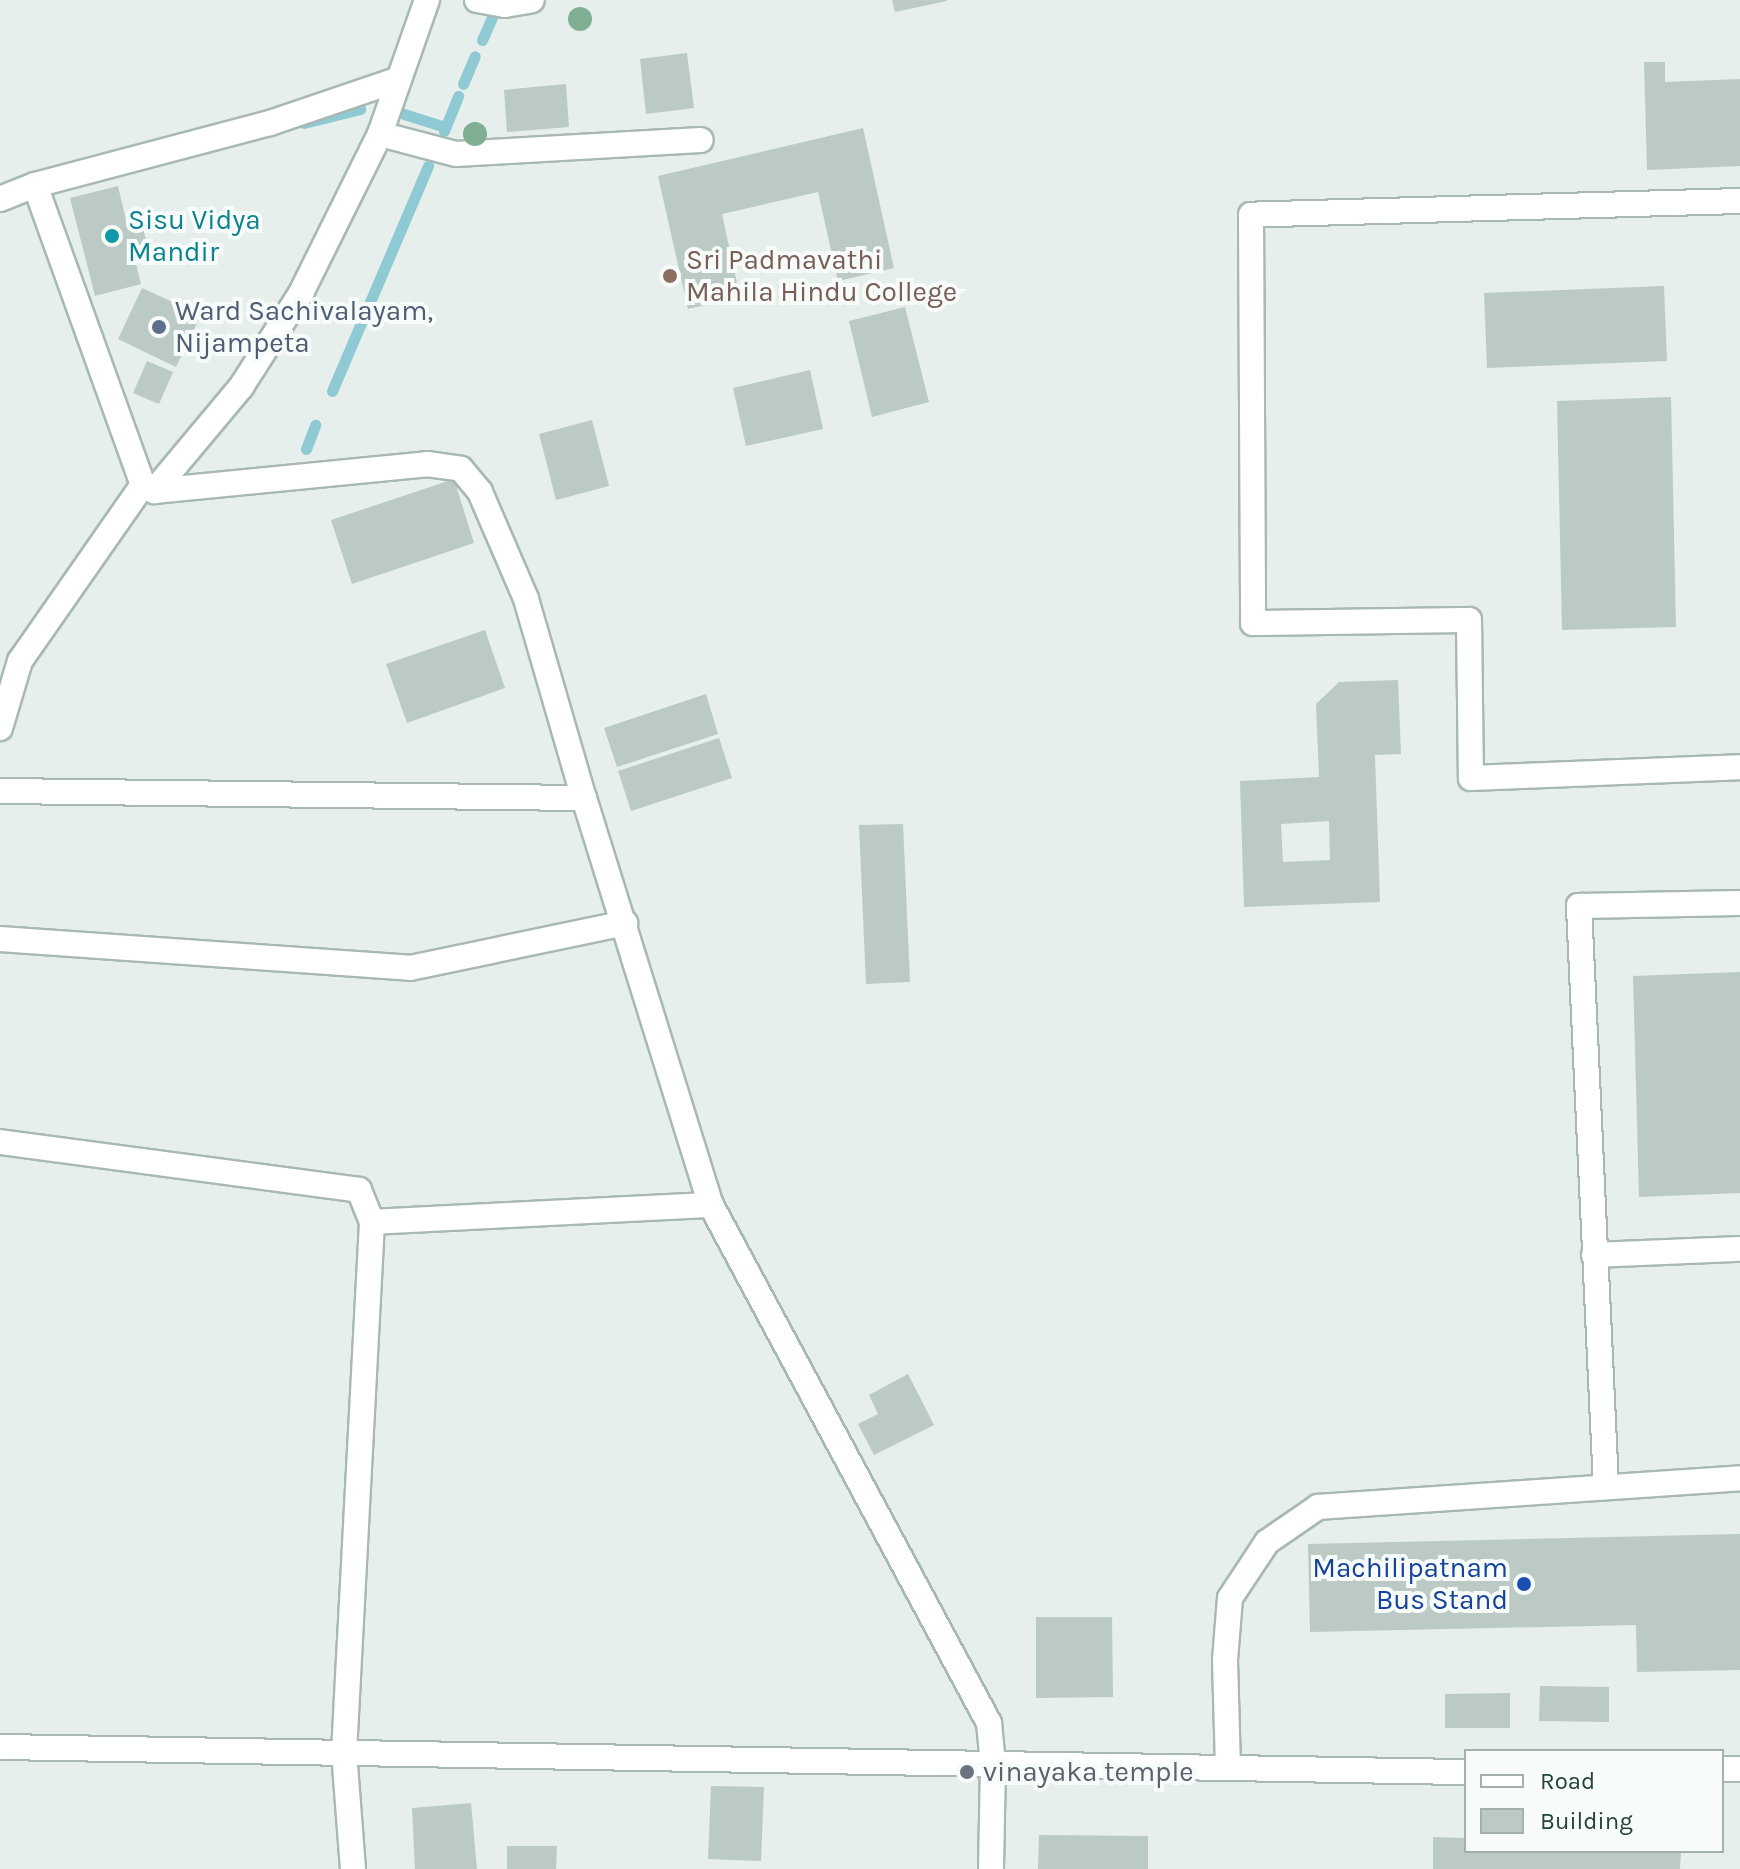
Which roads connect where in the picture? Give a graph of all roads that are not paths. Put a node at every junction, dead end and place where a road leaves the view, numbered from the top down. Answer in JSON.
{"nodes":[{"id":1,"x":427,"y":0,"type":"edge"},
{"id":2,"x":477,"y":0,"type":"edge"},
{"id":3,"x":532,"y":0,"type":"edge"},
{"id":4,"x":399,"y":79,"type":"junction"},
{"id":5,"x":380,"y":134,"type":"junction"},
{"id":6,"x":701,"y":140,"type":"dead end"},
{"id":7,"x":35,"y":185,"type":"junction"},
{"id":8,"x":0,"y":199,"type":"edge"},
{"id":9,"x":1740,"y":201,"type":"edge"},
{"id":10,"x":148,"y":488,"type":"junction"},
{"id":11,"x":0,"y":728,"type":"edge"},
{"id":12,"x":1740,"y":767,"type":"edge"},
{"id":13,"x":0,"y":791,"type":"edge"},
{"id":14,"x":584,"y":798,"type":"junction"},
{"id":15,"x":1740,"y":903,"type":"edge"},
{"id":16,"x":625,"y":923,"type":"junction"},
{"id":17,"x":0,"y":939,"type":"edge"},
{"id":18,"x":0,"y":1142,"type":"edge"},
{"id":19,"x":711,"y":1205,"type":"junction"},
{"id":20,"x":372,"y":1222,"type":"junction"},
{"id":21,"x":1740,"y":1249,"type":"edge"},
{"id":22,"x":1594,"y":1255,"type":"junction"},
{"id":23,"x":1740,"y":1478,"type":"edge"},
{"id":24,"x":1606,"y":1486,"type":"junction"},
{"id":25,"x":0,"y":1747,"type":"edge"},
{"id":26,"x":344,"y":1753,"type":"junction"},
{"id":27,"x":993,"y":1764,"type":"junction"},
{"id":28,"x":1228,"y":1768,"type":"junction"},
{"id":29,"x":1464,"y":1772,"type":"edge"},
{"id":30,"x":353,"y":1869,"type":"edge"},
{"id":31,"x":991,"y":1869,"type":"edge"}],
"edges":[{"from":1,"to":4,"type":"street"},
{"from":2,"to":3,"type":"street"},
{"from":4,"to":5,"type":"street"},
{"from":4,"to":7,"type":"street"},
{"from":5,"to":6,"type":"street"},
{"from":5,"to":10,"type":"street"},
{"from":7,"to":8,"type":"street"},
{"from":7,"to":10,"type":"street"},
{"from":9,"to":12,"type":"street"},
{"from":10,"to":11,"type":"street"},
{"from":10,"to":14,"type":"street"},
{"from":13,"to":14,"type":"street"},
{"from":14,"to":16,"type":"street"},
{"from":15,"to":22,"type":"street"},
{"from":16,"to":17,"type":"street"},
{"from":16,"to":19,"type":"street"},
{"from":18,"to":20,"type":"street"},
{"from":19,"to":20,"type":"street"},
{"from":19,"to":27,"type":"street"},
{"from":20,"to":26,"type":"street"},
{"from":21,"to":22,"type":"street"},
{"from":22,"to":24,"type":"street"},
{"from":23,"to":24,"type":"street"},
{"from":24,"to":28,"type":"street"},
{"from":25,"to":26,"type":"street"},
{"from":26,"to":27,"type":"street"},
{"from":26,"to":30,"type":"street"},
{"from":27,"to":28,"type":"street"},
{"from":27,"to":31,"type":"street"},
{"from":28,"to":29,"type":"street"}]}
